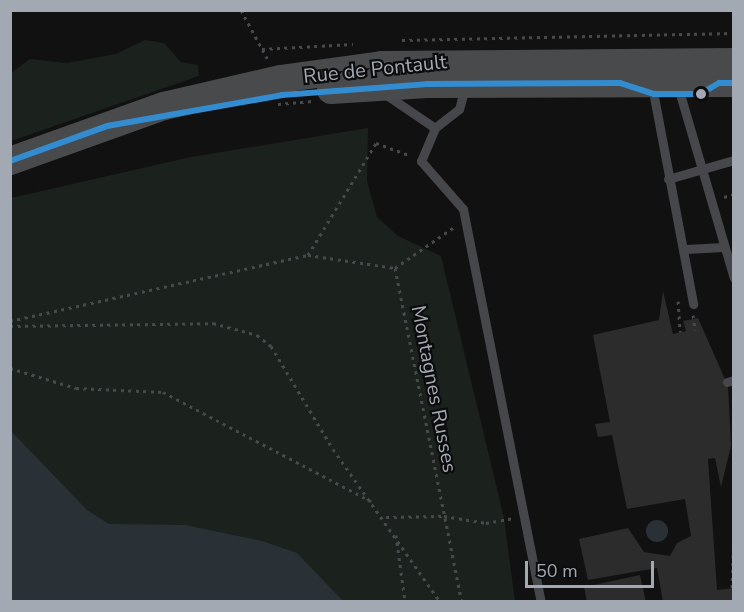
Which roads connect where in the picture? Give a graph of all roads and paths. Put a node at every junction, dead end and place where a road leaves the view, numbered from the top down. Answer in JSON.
{"nodes":[{"id":1,"x":241,"y":10,"type":"edge"},
{"id":2,"x":734,"y":33,"type":"edge"},
{"id":3,"x":391,"y":41,"type":"dead end"},
{"id":4,"x":356,"y":44,"type":"dead end"},
{"id":5,"x":262,"y":49,"type":"junction"},
{"id":6,"x":730,"y":75,"type":"edge"},
{"id":7,"x":280,"y":80,"type":"junction"},
{"id":8,"x":663,"y":81,"type":"junction"},
{"id":9,"x":466,"y":84,"type":"junction"},
{"id":10,"x":381,"y":86,"type":"junction"},
{"id":11,"x":107,"y":126,"type":"junction"},
{"id":12,"x":435,"y":128,"type":"junction"},
{"id":13,"x":734,"y":160,"type":"edge"},
{"id":14,"x":10,"y":161,"type":"edge"},
{"id":15,"x":421,"y":161,"type":"junction"},
{"id":16,"x":701,"y":172,"type":"junction"},
{"id":17,"x":668,"y":179,"type":"junction"},
{"id":18,"x":463,"y":209,"type":"junction"},
{"id":19,"x":723,"y":247,"type":"junction"},
{"id":20,"x":686,"y":249,"type":"junction"},
{"id":21,"x":308,"y":255,"type":"junction"},
{"id":22,"x":395,"y":268,"type":"junction"},
{"id":23,"x":734,"y":278,"type":"edge"},
{"id":24,"x":693,"y":304,"type":"dead end"},
{"id":25,"x":694,"y":319,"type":"dead end"},
{"id":26,"x":10,"y":321,"type":"edge"},
{"id":27,"x":10,"y":326,"type":"edge"},
{"id":28,"x":694,"y":330,"type":"dead end"},
{"id":29,"x":10,"y":368,"type":"edge"},
{"id":30,"x":373,"y":501,"type":"junction"},
{"id":31,"x":444,"y":516,"type":"junction"},
{"id":32,"x":524,"y":516,"type":"junction"},
{"id":33,"x":384,"y":518,"type":"junction"},
{"id":34,"x":395,"y":532,"type":"junction"},
{"id":35,"x":734,"y":533,"type":"edge"},
{"id":36,"x":732,"y":588,"type":"edge"},
{"id":37,"x":405,"y":602,"type":"edge"},
{"id":38,"x":440,"y":602,"type":"edge"},
{"id":39,"x":462,"y":602,"type":"edge"},
{"id":40,"x":541,"y":602,"type":"edge"}],
"edges":[{"from":1,"to":5,"type":"path"},
{"from":2,"to":3,"type":"path"},
{"from":4,"to":5,"type":"path"},
{"from":5,"to":7,"type":"path"},
{"from":6,"to":8,"type":"main road"},
{"from":7,"to":8,"type":"main road","name":"Rue de Pontault"},
{"from":7,"to":11,"type":"main road","name":"Rue de Pontault"},
{"from":8,"to":9,"type":"main road","name":"Rue de Pontault"},
{"from":8,"to":16,"type":"lane"},
{"from":8,"to":17,"type":"lane"},
{"from":9,"to":10,"type":"main road","name":"Rue de Pontault"},
{"from":9,"to":12,"type":"lane"},
{"from":10,"to":11,"type":"main road","name":"Rue de Pontault"},
{"from":10,"to":12,"type":"lane"},
{"from":11,"to":14,"type":"main road","name":"Rue de Pontault"},
{"from":12,"to":15,"type":"lane"},
{"from":13,"to":16,"type":"lane"},
{"from":15,"to":18,"type":"lane"},
{"from":15,"to":21,"type":"path"},
{"from":16,"to":17,"type":"lane"},
{"from":16,"to":19,"type":"lane"},
{"from":17,"to":20,"type":"lane"},
{"from":18,"to":22,"type":"path"},
{"from":18,"to":32,"type":"lane"},
{"from":19,"to":20,"type":"lane"},
{"from":19,"to":23,"type":"lane"},
{"from":20,"to":24,"type":"lane"},
{"from":21,"to":22,"type":"path"},
{"from":21,"to":26,"type":"path"},
{"from":22,"to":31,"type":"path","name":"Montagnes Russes"},
{"from":25,"to":28,"type":"path"},
{"from":27,"to":30,"type":"path"},
{"from":29,"to":30,"type":"path"},
{"from":30,"to":33,"type":"path"},
{"from":31,"to":32,"type":"path"},
{"from":31,"to":33,"type":"path"},
{"from":31,"to":39,"type":"path","name":"Montagnes Russes"},
{"from":32,"to":40,"type":"lane"},
{"from":33,"to":34,"type":"path"},
{"from":34,"to":37,"type":"path"},
{"from":34,"to":38,"type":"path"},
{"from":35,"to":36,"type":"path"}]}
